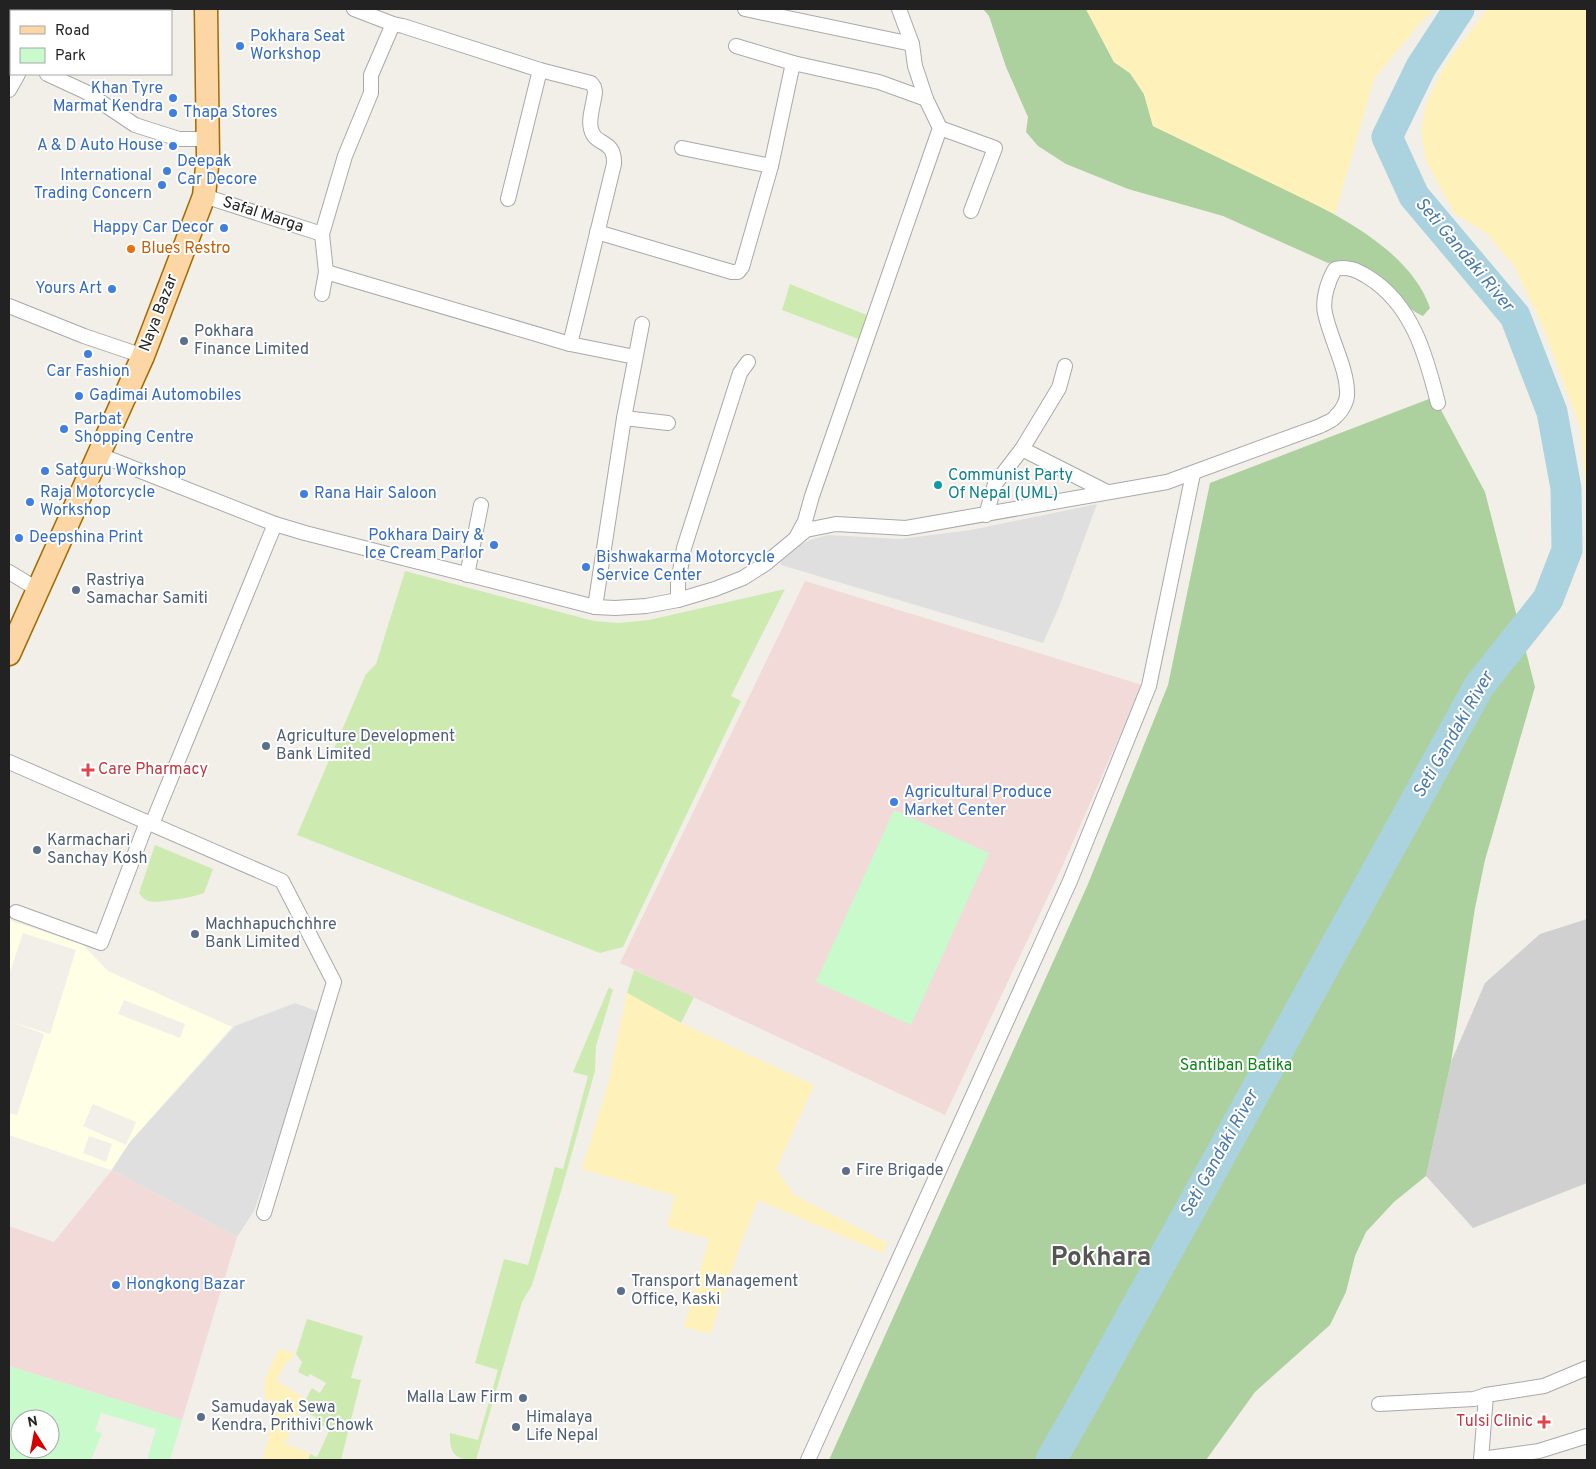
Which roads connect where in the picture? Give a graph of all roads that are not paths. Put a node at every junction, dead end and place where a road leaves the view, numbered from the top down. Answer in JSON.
{"nodes":[{"id":1,"x":206,"y":9,"type":"edge"},
{"id":2,"x":354,"y":9,"type":"edge"},
{"id":3,"x":744,"y":9,"type":"edge"},
{"id":4,"x":899,"y":9,"type":"edge"},
{"id":5,"x":393,"y":24,"type":"junction"},
{"id":6,"x":912,"y":44,"type":"junction"},
{"id":7,"x":736,"y":46,"type":"dead end"},
{"id":8,"x":793,"y":62,"type":"junction"},
{"id":9,"x":540,"y":70,"type":"junction"},
{"id":10,"x":17,"y":75,"type":"edge"},
{"id":11,"x":49,"y":75,"type":"edge"},
{"id":12,"x":9,"y":90,"type":"edge"},
{"id":13,"x":926,"y":99,"type":"junction"},
{"id":14,"x":940,"y":128,"type":"junction"},
{"id":15,"x":208,"y":139,"type":"junction"},
{"id":16,"x":682,"y":148,"type":"dead end"},
{"id":17,"x":771,"y":166,"type":"junction"},
{"id":18,"x":204,"y":196,"type":"junction"},
{"id":19,"x":508,"y":199,"type":"dead end"},
{"id":20,"x":971,"y":211,"type":"dead end"},
{"id":21,"x":597,"y":232,"type":"junction"},
{"id":22,"x":322,"y":234,"type":"junction"},
{"id":23,"x":326,"y":272,"type":"junction"},
{"id":24,"x":322,"y":294,"type":"dead end"},
{"id":25,"x":9,"y":306,"type":"edge"},
{"id":26,"x":642,"y":324,"type":"dead end"},
{"id":27,"x":570,"y":344,"type":"junction"},
{"id":28,"x":143,"y":356,"type":"junction"},
{"id":29,"x":635,"y":357,"type":"junction"},
{"id":30,"x":748,"y":362,"type":"dead end"},
{"id":31,"x":1065,"y":366,"type":"dead end"},
{"id":32,"x":1438,"y":402,"type":"dead end"},
{"id":33,"x":624,"y":418,"type":"junction"},
{"id":34,"x":668,"y":423,"type":"dead end"},
{"id":35,"x":1022,"y":449,"type":"junction"},
{"id":36,"x":100,"y":455,"type":"junction"},
{"id":37,"x":1193,"y":474,"type":"junction"},
{"id":38,"x":1107,"y":492,"type":"junction"},
{"id":39,"x":480,"y":505,"type":"dead end"},
{"id":40,"x":986,"y":515,"type":"junction"},
{"id":41,"x":275,"y":524,"type":"junction"},
{"id":42,"x":797,"y":536,"type":"junction"},
{"id":43,"x":9,"y":572,"type":"edge"},
{"id":44,"x":467,"y":575,"type":"junction"},
{"id":45,"x":37,"y":589,"type":"junction"},
{"id":46,"x":678,"y":600,"type":"junction"},
{"id":47,"x":595,"y":607,"type":"junction"},
{"id":48,"x":9,"y":654,"type":"edge"},
{"id":49,"x":9,"y":762,"type":"edge"},
{"id":50,"x":149,"y":823,"type":"junction"},
{"id":51,"x":16,"y":912,"type":"dead end"},
{"id":52,"x":264,"y":1213,"type":"dead end"},
{"id":53,"x":1587,"y":1368,"type":"edge"},
{"id":54,"x":1486,"y":1396,"type":"junction"},
{"id":55,"x":1378,"y":1404,"type":"dead end"},
{"id":56,"x":1587,"y":1436,"type":"edge"},
{"id":57,"x":808,"y":1460,"type":"edge"},
{"id":58,"x":1481,"y":1460,"type":"edge"}],
"edges":[{"from":1,"to":15,"type":"main road","name":"Naya Bazar"},
{"from":2,"to":5,"type":"street"},
{"from":3,"to":6,"type":"street"},
{"from":4,"to":6,"type":"street"},
{"from":5,"to":9,"type":"street"},
{"from":5,"to":22,"type":"street"},
{"from":6,"to":13,"type":"street"},
{"from":7,"to":8,"type":"street"},
{"from":8,"to":13,"type":"street"},
{"from":8,"to":17,"type":"street"},
{"from":9,"to":19,"type":"street"},
{"from":9,"to":21,"type":"street"},
{"from":10,"to":12,"type":"street"},
{"from":11,"to":15,"type":"street"},
{"from":13,"to":14,"type":"street"},
{"from":14,"to":20,"type":"street"},
{"from":14,"to":42,"type":"street"},
{"from":15,"to":18,"type":"main road","name":"Naya Bazar"},
{"from":16,"to":17,"type":"street"},
{"from":17,"to":21,"type":"street"},
{"from":18,"to":22,"type":"street","name":"Safal Marga"},
{"from":18,"to":28,"type":"main road","name":"Naya Bazar"},
{"from":21,"to":27,"type":"street"},
{"from":22,"to":23,"type":"street"},
{"from":23,"to":24,"type":"street"},
{"from":23,"to":27,"type":"street"},
{"from":25,"to":28,"type":"street"},
{"from":26,"to":29,"type":"street"},
{"from":27,"to":29,"type":"street"},
{"from":28,"to":36,"type":"main road","name":"Naya Bazar"},
{"from":29,"to":33,"type":"street"},
{"from":30,"to":46,"type":"street"},
{"from":31,"to":35,"type":"street"},
{"from":32,"to":37,"type":"street"},
{"from":33,"to":34,"type":"street"},
{"from":33,"to":47,"type":"street"},
{"from":35,"to":38,"type":"street"},
{"from":35,"to":40,"type":"street"},
{"from":36,"to":41,"type":"street"},
{"from":36,"to":45,"type":"main road","name":"Naya Bazar"},
{"from":37,"to":38,"type":"street"},
{"from":37,"to":57,"type":"street"},
{"from":38,"to":40,"type":"street"},
{"from":39,"to":44,"type":"street"},
{"from":40,"to":42,"type":"street"},
{"from":41,"to":44,"type":"street"},
{"from":41,"to":50,"type":"street"},
{"from":42,"to":46,"type":"street"},
{"from":43,"to":45,"type":"street"},
{"from":44,"to":47,"type":"street"},
{"from":45,"to":48,"type":"main road","name":"Naya Bazar"},
{"from":46,"to":47,"type":"street"},
{"from":49,"to":50,"type":"street"},
{"from":50,"to":51,"type":"street"},
{"from":50,"to":52,"type":"street"},
{"from":53,"to":54,"type":"street"},
{"from":54,"to":55,"type":"street"},
{"from":54,"to":58,"type":"street"},
{"from":56,"to":58,"type":"street"}]}
